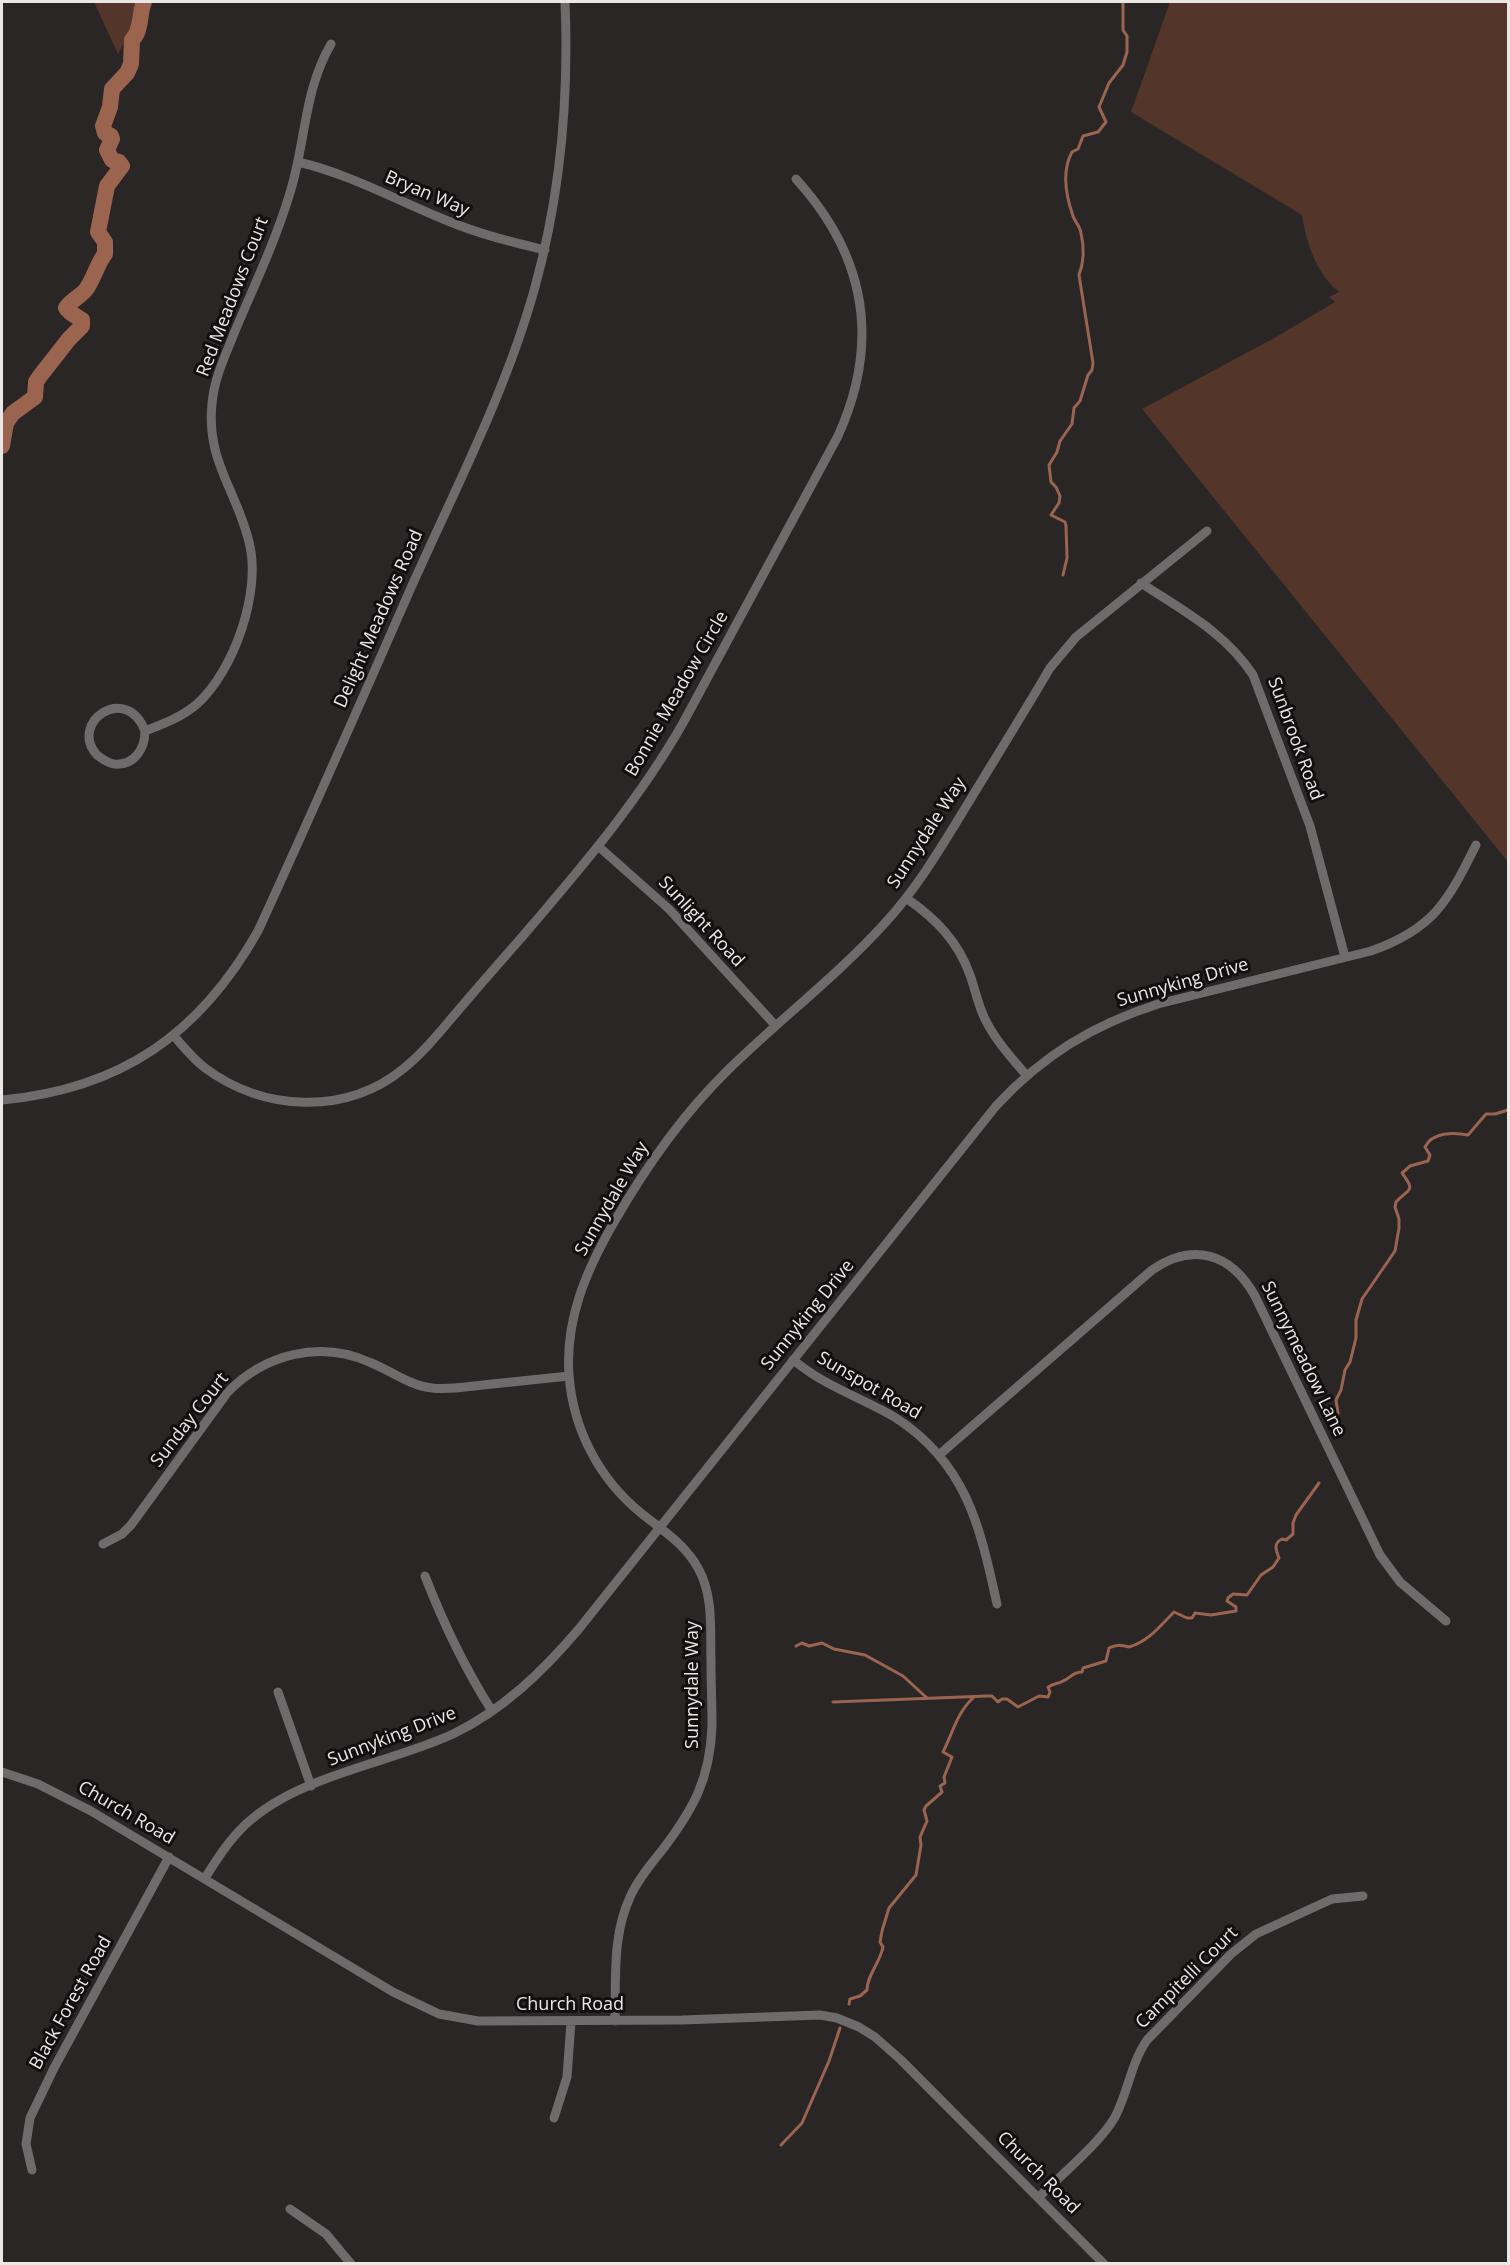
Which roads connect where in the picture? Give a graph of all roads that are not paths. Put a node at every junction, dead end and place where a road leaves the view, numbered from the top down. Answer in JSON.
{"nodes":[{"id":1,"x":565,"y":2,"type":"edge"},
{"id":2,"x":330,"y":44,"type":"dead end"},
{"id":3,"x":298,"y":162,"type":"junction"},
{"id":4,"x":796,"y":179,"type":"dead end"},
{"id":5,"x":545,"y":250,"type":"junction"},
{"id":6,"x":1207,"y":531,"type":"dead end"},
{"id":7,"x":1141,"y":584,"type":"junction"},
{"id":8,"x":145,"y":731,"type":"junction"},
{"id":9,"x":1476,"y":845,"type":"dead end"},
{"id":10,"x":598,"y":846,"type":"junction"},
{"id":11,"x":906,"y":898,"type":"junction"},
{"id":12,"x":1345,"y":957,"type":"junction"},
{"id":13,"x":775,"y":1025,"type":"junction"},
{"id":14,"x":173,"y":1035,"type":"junction"},
{"id":15,"x":1026,"y":1075,"type":"junction"},
{"id":16,"x":2,"y":1100,"type":"edge"},
{"id":17,"x":793,"y":1360,"type":"junction"},
{"id":18,"x":569,"y":1377,"type":"junction"},
{"id":19,"x":939,"y":1455,"type":"junction"},
{"id":20,"x":659,"y":1527,"type":"junction"},
{"id":21,"x":103,"y":1544,"type":"dead end"},
{"id":22,"x":426,"y":1576,"type":"dead end"},
{"id":23,"x":997,"y":1604,"type":"dead end"},
{"id":24,"x":1446,"y":1621,"type":"dead end"},
{"id":25,"x":278,"y":1692,"type":"dead end"},
{"id":26,"x":492,"y":1711,"type":"junction"},
{"id":27,"x":2,"y":1772,"type":"edge"},
{"id":28,"x":311,"y":1785,"type":"junction"},
{"id":29,"x":169,"y":1857,"type":"junction"},
{"id":30,"x":205,"y":1878,"type":"junction"},
{"id":31,"x":1363,"y":1896,"type":"dead end"},
{"id":32,"x":615,"y":2021,"type":"junction"},
{"id":33,"x":572,"y":2022,"type":"junction"},
{"id":34,"x":554,"y":2118,"type":"dead end"},
{"id":35,"x":32,"y":2170,"type":"dead end"},
{"id":36,"x":1039,"y":2197,"type":"junction"},
{"id":37,"x":290,"y":2209,"type":"dead end"},
{"id":38,"x":351,"y":2264,"type":"edge"},
{"id":39,"x":1104,"y":2264,"type":"edge"}],
"edges":[{"from":1,"to":5,"type":"street","name":"Delight Meadows Road"},
{"from":2,"to":3,"type":"street","name":"Red Meadows Court"},
{"from":3,"to":5,"type":"street","name":"Bryan Way"},
{"from":3,"to":8,"type":"street","name":"Red Meadows Court"},
{"from":4,"to":10,"type":"street","name":"Bonnie Meadow Circle"},
{"from":5,"to":14,"type":"street","name":"Delight Meadows Road"},
{"from":6,"to":7,"type":"street","name":"Sunnydale Way"},
{"from":7,"to":11,"type":"street","name":"Sunnydale Way"},
{"from":7,"to":12,"type":"street","name":"Sunbrook Road"},
{"from":8,"to":8,"type":"street"},
{"from":9,"to":12,"type":"street","name":"Sunnyking Drive"},
{"from":10,"to":13,"type":"street","name":"Sunlight Road"},
{"from":10,"to":14,"type":"street","name":"Bonnie Meadow Circle"},
{"from":11,"to":13,"type":"street","name":"Sunnydale Way"},
{"from":11,"to":15,"type":"street"},
{"from":12,"to":15,"type":"street","name":"Sunnyking Drive"},
{"from":13,"to":18,"type":"street","name":"Sunnydale Way"},
{"from":14,"to":16,"type":"street","name":"Delight Meadows Road"},
{"from":15,"to":17,"type":"street","name":"Sunnyking Drive"},
{"from":17,"to":19,"type":"street","name":"Sunspot Road"},
{"from":17,"to":20,"type":"street","name":"Sunnyking Drive"},
{"from":18,"to":20,"type":"street","name":"Sunnydale Way"},
{"from":18,"to":21,"type":"street","name":"Sunday Court"},
{"from":19,"to":23,"type":"street","name":"Sunspot Road"},
{"from":19,"to":24,"type":"street","name":"Sunnymeadow Lane"},
{"from":20,"to":26,"type":"street","name":"Sunnyking Drive"},
{"from":20,"to":32,"type":"street","name":"Sunnydale Way"},
{"from":22,"to":26,"type":"street"},
{"from":25,"to":28,"type":"street"},
{"from":26,"to":28,"type":"street","name":"Sunnyking Drive"},
{"from":27,"to":29,"type":"street","name":"Church Road"},
{"from":28,"to":30,"type":"street","name":"Sunnyking Drive"},
{"from":29,"to":30,"type":"street","name":"Church Road"},
{"from":29,"to":35,"type":"street","name":"Black Forest Road"},
{"from":30,"to":33,"type":"street","name":"Church Road"},
{"from":31,"to":36,"type":"street","name":"Campitelli Court"},
{"from":32,"to":33,"type":"street","name":"Church Road"},
{"from":32,"to":36,"type":"street","name":"Church Road"},
{"from":33,"to":34,"type":"street"},
{"from":36,"to":39,"type":"street","name":"Church Road"},
{"from":37,"to":38,"type":"street"}]}
